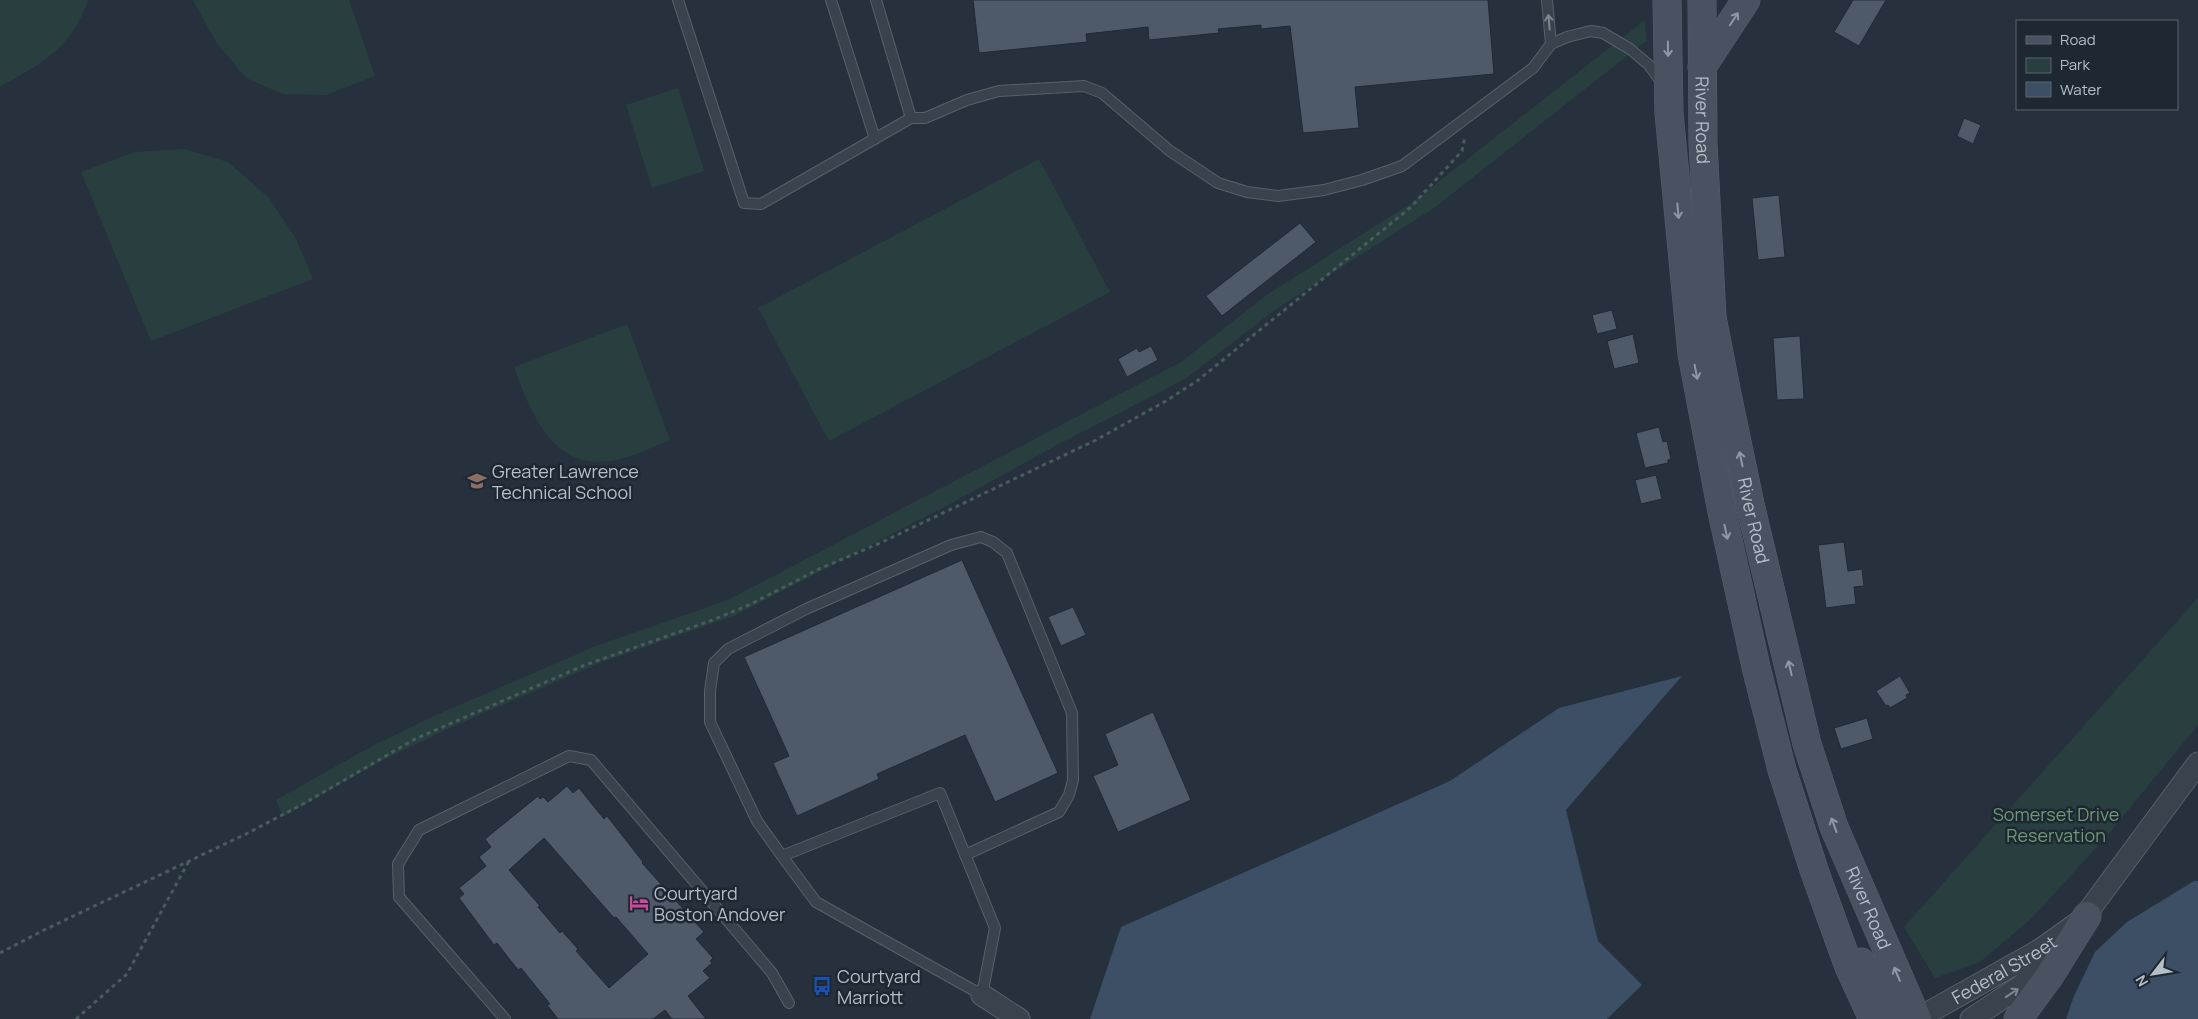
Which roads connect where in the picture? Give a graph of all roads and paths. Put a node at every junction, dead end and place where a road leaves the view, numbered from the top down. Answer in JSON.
{"nodes":[{"id":1,"x":678,"y":0,"type":"edge"},
{"id":2,"x":832,"y":0,"type":"edge"},
{"id":3,"x":876,"y":0,"type":"edge"},
{"id":4,"x":1547,"y":0,"type":"edge"},
{"id":5,"x":1667,"y":0,"type":"edge"},
{"id":6,"x":1702,"y":0,"type":"edge"},
{"id":7,"x":1746,"y":0,"type":"edge"},
{"id":8,"x":1551,"y":44,"type":"junction"},
{"id":9,"x":1702,"y":67,"type":"junction"},
{"id":10,"x":1668,"y":92,"type":"junction"},
{"id":11,"x":911,"y":118,"type":"junction"},
{"id":12,"x":1468,"y":118,"type":"junction"},
{"id":13,"x":875,"y":139,"type":"junction"},
{"id":14,"x":2198,"y":763,"type":"edge"},
{"id":15,"x":965,"y":855,"type":"junction"},
{"id":16,"x":782,"y":856,"type":"junction"},
{"id":17,"x":189,"y":861,"type":"junction"},
{"id":18,"x":1814,"y":870,"type":"junction"},
{"id":19,"x":2088,"y":916,"type":"junction"},
{"id":20,"x":0,"y":953,"type":"edge"},
{"id":21,"x":982,"y":995,"type":"junction"},
{"id":22,"x":789,"y":1003,"type":"dead end"},
{"id":23,"x":76,"y":1019,"type":"edge"},
{"id":24,"x":505,"y":1019,"type":"edge"},
{"id":25,"x":1019,"y":1019,"type":"edge"},
{"id":26,"x":1873,"y":1019,"type":"edge"},
{"id":27,"x":1898,"y":1019,"type":"edge"},
{"id":28,"x":1917,"y":1019,"type":"edge"},
{"id":29,"x":1971,"y":1019,"type":"edge"},
{"id":30,"x":2018,"y":1019,"type":"edge"}],
"edges":[{"from":1,"to":13,"type":"lane"},
{"from":2,"to":13,"type":"lane"},
{"from":3,"to":11,"type":"lane"},
{"from":8,"to":4,"type":"lane","one_way":true},
{"from":5,"to":10,"type":"main road","name":"River Road","one_way":true},
{"from":6,"to":9,"type":"main road","name":"River Road"},
{"from":9,"to":7,"type":"main road","one_way":true},
{"from":8,"to":10,"type":"lane"},
{"from":8,"to":12,"type":"lane"},
{"from":28,"to":9,"type":"main road","name":"River Road","one_way":true},
{"from":10,"to":18,"type":"main road","name":"River Road","one_way":true},
{"from":11,"to":12,"type":"lane"},
{"from":11,"to":13,"type":"lane"},
{"from":12,"to":17,"type":"path"},
{"from":14,"to":19,"type":"street","name":"Federal Street"},
{"from":15,"to":16,"type":"lane"},
{"from":15,"to":16,"type":"lane"},
{"from":15,"to":21,"type":"lane"},
{"from":16,"to":21,"type":"lane"},
{"from":17,"to":20,"type":"path"},
{"from":17,"to":23,"type":"path"},
{"from":18,"to":26,"type":"main road","name":"River Road"},
{"from":18,"to":27,"type":"main road"},
{"from":19,"to":28,"type":"street","name":"Federal Street"},
{"from":29,"to":19,"type":"street","name":"Federal Street","one_way":true},
{"from":19,"to":30,"type":"main road"},
{"from":21,"to":25,"type":"street"},
{"from":22,"to":24,"type":"lane"}]}
